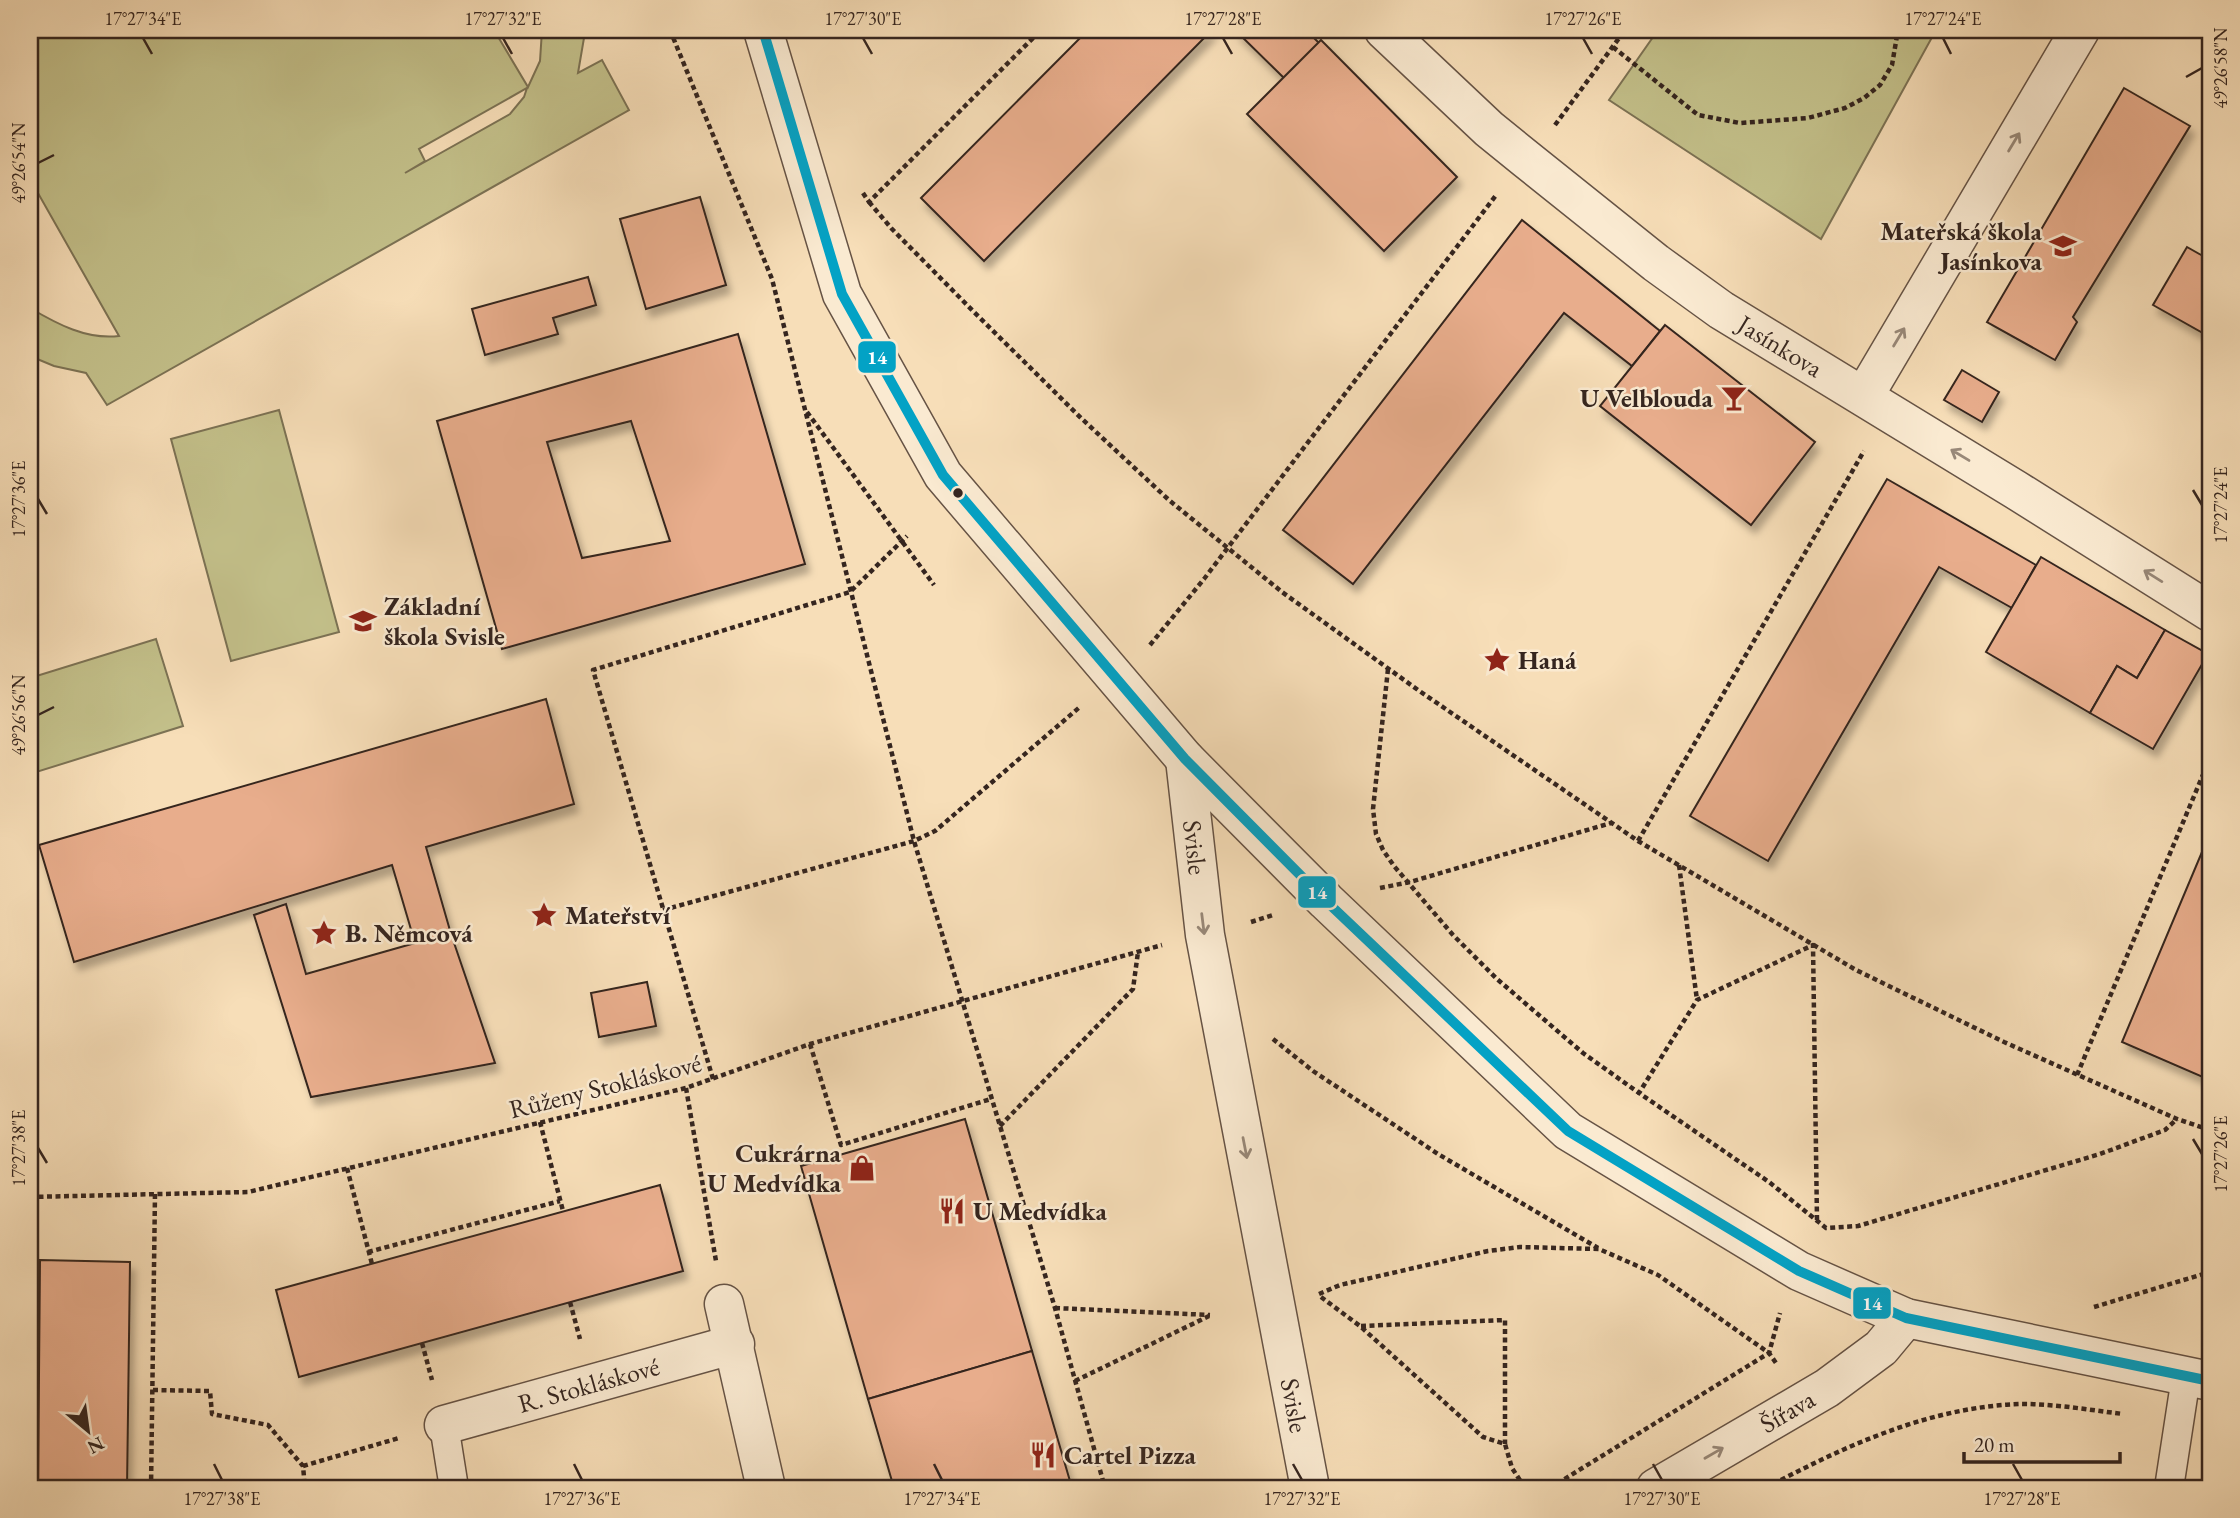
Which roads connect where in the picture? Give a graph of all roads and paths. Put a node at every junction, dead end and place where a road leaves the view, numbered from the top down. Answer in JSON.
{"nodes":[{"id":1,"x":670,"y":30,"type":"edge"},
{"id":2,"x":763,"y":30,"type":"edge"},
{"id":3,"x":1041,"y":30,"type":"edge"},
{"id":4,"x":1384,"y":30,"type":"edge"},
{"id":5,"x":1625,"y":30,"type":"edge"},
{"id":6,"x":1898,"y":30,"type":"edge"},
{"id":7,"x":2080,"y":30,"type":"edge"},
{"id":8,"x":1613,"y":47,"type":"junction"},
{"id":9,"x":1547,"y":134,"type":"dead end"},
{"id":10,"x":855,"y":183,"type":"dead end"},
{"id":11,"x":1502,"y":187,"type":"dead end"},
{"id":12,"x":869,"y":202,"type":"junction"},
{"id":13,"x":1864,"y":396,"type":"junction"},
{"id":14,"x":804,"y":408,"type":"junction"},
{"id":15,"x":1867,"y":446,"type":"dead end"},
{"id":16,"x":904,"y":538,"type":"junction"},
{"id":17,"x":1228,"y":548,"type":"junction"},
{"id":18,"x":934,"y":585,"type":"dead end"},
{"id":19,"x":850,"y":592,"type":"junction"},
{"id":20,"x":2210,"y":612,"type":"edge"},
{"id":21,"x":1142,"y":654,"type":"dead end"},
{"id":22,"x":1388,"y":669,"type":"junction"},
{"id":23,"x":1082,"y":706,"type":"dead end"},
{"id":24,"x":2210,"y":758,"type":"edge"},
{"id":25,"x":1185,"y":759,"type":"junction"},
{"id":26,"x":1612,"y":823,"type":"junction"},
{"id":27,"x":914,"y":841,"type":"junction"},
{"id":28,"x":1638,"y":841,"type":"junction"},
{"id":29,"x":1679,"y":866,"type":"junction"},
{"id":30,"x":1410,"y":882,"type":"junction"},
{"id":31,"x":1376,"y":888,"type":"dead end"},
{"id":32,"x":663,"y":910,"type":"junction"},
{"id":33,"x":1276,"y":914,"type":"dead end"},
{"id":34,"x":1244,"y":925,"type":"dead end"},
{"id":35,"x":1163,"y":945,"type":"dead end"},
{"id":36,"x":1814,"y":945,"type":"junction"},
{"id":37,"x":1138,"y":952,"type":"junction"},
{"id":38,"x":961,"y":1000,"type":"junction"},
{"id":39,"x":1697,"y":1000,"type":"junction"},
{"id":40,"x":1220,"y":1017,"type":"junction"},
{"id":41,"x":810,"y":1044,"type":"junction"},
{"id":42,"x":2077,"y":1075,"type":"junction"},
{"id":43,"x":713,"y":1079,"type":"junction"},
{"id":44,"x":686,"y":1088,"type":"junction"},
{"id":45,"x":1639,"y":1093,"type":"junction"},
{"id":46,"x":990,"y":1099,"type":"junction"},
{"id":47,"x":2177,"y":1119,"type":"junction"},
{"id":48,"x":540,"y":1122,"type":"junction"},
{"id":49,"x":1000,"y":1126,"type":"junction"},
{"id":50,"x":2210,"y":1128,"type":"edge"},
{"id":51,"x":347,"y":1168,"type":"junction"},
{"id":52,"x":155,"y":1194,"type":"junction"},
{"id":53,"x":30,"y":1197,"type":"edge"},
{"id":54,"x":560,"y":1201,"type":"junction"},
{"id":55,"x":563,"y":1211,"type":"dead end"},
{"id":56,"x":1817,"y":1220,"type":"junction"},
{"id":57,"x":1599,"y":1249,"type":"junction"},
{"id":58,"x":369,"y":1252,"type":"junction"},
{"id":59,"x":372,"y":1264,"type":"dead end"},
{"id":60,"x":2210,"y":1272,"type":"edge"},
{"id":61,"x":1318,"y":1294,"type":"junction"},
{"id":62,"x":1307,"y":1296,"type":"dead end"},
{"id":63,"x":724,"y":1304,"type":"joint"},
{"id":64,"x":1782,"y":1306,"type":"dead end"},
{"id":65,"x":1055,"y":1308,"type":"junction"},
{"id":66,"x":2088,"y":1308,"type":"dead end"},
{"id":67,"x":1906,"y":1318,"type":"junction"},
{"id":68,"x":1360,"y":1326,"type":"junction"},
{"id":69,"x":734,"y":1344,"type":"junction"},
{"id":70,"x":1769,"y":1353,"type":"junction"},
{"id":71,"x":30,"y":1360,"type":"edge"},
{"id":72,"x":39,"y":1360,"type":"dead end"},
{"id":73,"x":2198,"y":1379,"type":"edge"},
{"id":74,"x":1076,"y":1381,"type":"junction"},
{"id":75,"x":153,"y":1390,"type":"junction"},
{"id":76,"x":2132,"y":1415,"type":"dead end"},
{"id":77,"x":444,"y":1425,"type":"junction"},
{"id":78,"x":1504,"y":1444,"type":"junction"},
{"id":79,"x":303,"y":1466,"type":"junction"},
{"id":80,"x":151,"y":1488,"type":"edge"},
{"id":81,"x":305,"y":1488,"type":"edge"},
{"id":82,"x":454,"y":1488,"type":"edge"},
{"id":83,"x":766,"y":1488,"type":"edge"},
{"id":84,"x":1105,"y":1488,"type":"edge"},
{"id":85,"x":1310,"y":1488,"type":"edge"},
{"id":86,"x":1525,"y":1488,"type":"edge"},
{"id":87,"x":1550,"y":1488,"type":"edge"},
{"id":88,"x":1656,"y":1488,"type":"edge"},
{"id":89,"x":1766,"y":1488,"type":"edge"},
{"id":90,"x":2169,"y":1488,"type":"edge"}],
"edges":[{"from":1,"to":14,"type":"path"},
{"from":2,"to":25,"type":"street"},
{"from":3,"to":12,"type":"path"},
{"from":4,"to":13,"type":"street","name":"Jasínkova"},
{"from":5,"to":8,"type":"path"},
{"from":6,"to":8,"type":"path"},
{"from":13,"to":7,"type":"street","one_way":true},
{"from":8,"to":9,"type":"path"},
{"from":10,"to":12,"type":"path"},
{"from":11,"to":17,"type":"path"},
{"from":12,"to":17,"type":"path"},
{"from":20,"to":13,"type":"street","name":"Jasínkova","one_way":true},
{"from":14,"to":16,"type":"path"},
{"from":14,"to":19,"type":"path"},
{"from":15,"to":28,"type":"path"},
{"from":16,"to":18,"type":"path"},
{"from":16,"to":19,"type":"path"},
{"from":17,"to":21,"type":"path"},
{"from":17,"to":22,"type":"path"},
{"from":19,"to":27,"type":"path"},
{"from":19,"to":32,"type":"path"},
{"from":22,"to":26,"type":"path"},
{"from":22,"to":30,"type":"path"},
{"from":23,"to":27,"type":"path"},
{"from":24,"to":42,"type":"path"},
{"from":25,"to":40,"type":"street","name":"Svisle","one_way":true},
{"from":25,"to":67,"type":"street"},
{"from":26,"to":28,"type":"path"},
{"from":26,"to":30,"type":"path"},
{"from":27,"to":32,"type":"path"},
{"from":27,"to":38,"type":"path"},
{"from":28,"to":29,"type":"path"},
{"from":29,"to":36,"type":"path"},
{"from":29,"to":39,"type":"path"},
{"from":30,"to":31,"type":"path"},
{"from":30,"to":45,"type":"path"},
{"from":32,"to":43,"type":"path"},
{"from":33,"to":34,"type":"path"},
{"from":35,"to":37,"type":"path","name":"Růženy Stokláskové"},
{"from":36,"to":39,"type":"path"},
{"from":36,"to":42,"type":"path"},
{"from":36,"to":56,"type":"path"},
{"from":37,"to":38,"type":"path","name":"Růženy Stokláskové"},
{"from":37,"to":49,"type":"path"},
{"from":38,"to":41,"type":"path","name":"Růženy Stokláskové"},
{"from":38,"to":46,"type":"path"},
{"from":39,"to":45,"type":"path"},
{"from":40,"to":57,"type":"path"},
{"from":40,"to":85,"type":"street","name":"Svisle","one_way":true},
{"from":41,"to":43,"type":"path","name":"Růženy Stokláskové"},
{"from":41,"to":46,"type":"path"},
{"from":42,"to":47,"type":"path"},
{"from":43,"to":44,"type":"path","name":"Růženy Stokláskové"},
{"from":44,"to":48,"type":"path","name":"Růženy Stokláskové"},
{"from":44,"to":63,"type":"path"},
{"from":45,"to":56,"type":"path"},
{"from":46,"to":49,"type":"path"},
{"from":47,"to":50,"type":"path"},
{"from":47,"to":56,"type":"path"},
{"from":48,"to":51,"type":"path","name":"Růženy Stokláskové"},
{"from":48,"to":54,"type":"path"},
{"from":49,"to":65,"type":"path"},
{"from":51,"to":52,"type":"path","name":"Růženy Stokláskové"},
{"from":51,"to":58,"type":"path"},
{"from":52,"to":53,"type":"path","name":"Růženy Stokláskové"},
{"from":52,"to":75,"type":"path"},
{"from":54,"to":55,"type":"path"},
{"from":54,"to":58,"type":"path"},
{"from":57,"to":61,"type":"path"},
{"from":57,"to":70,"type":"path"},
{"from":58,"to":59,"type":"path"},
{"from":60,"to":66,"type":"path"},
{"from":61,"to":62,"type":"path"},
{"from":61,"to":68,"type":"path"},
{"from":63,"to":69,"type":"street"},
{"from":64,"to":70,"type":"path"},
{"from":65,"to":74,"type":"path"},
{"from":65,"to":74,"type":"path"},
{"from":67,"to":73,"type":"street"},
{"from":88,"to":67,"type":"street","name":"Šířava","one_way":true},
{"from":68,"to":78,"type":"path"},
{"from":68,"to":78,"type":"path"},
{"from":69,"to":77,"type":"street","name":"R. Stokláskové"},
{"from":69,"to":83,"type":"street"},
{"from":70,"to":87,"type":"path"},
{"from":71,"to":72,"type":"path"},
{"from":73,"to":90,"type":"lane"},
{"from":74,"to":84,"type":"path"},
{"from":75,"to":79,"type":"path"},
{"from":75,"to":80,"type":"path"},
{"from":76,"to":89,"type":"path"},
{"from":77,"to":79,"type":"path"},
{"from":77,"to":82,"type":"lane"},
{"from":78,"to":86,"type":"path"},
{"from":79,"to":81,"type":"path"}]}
